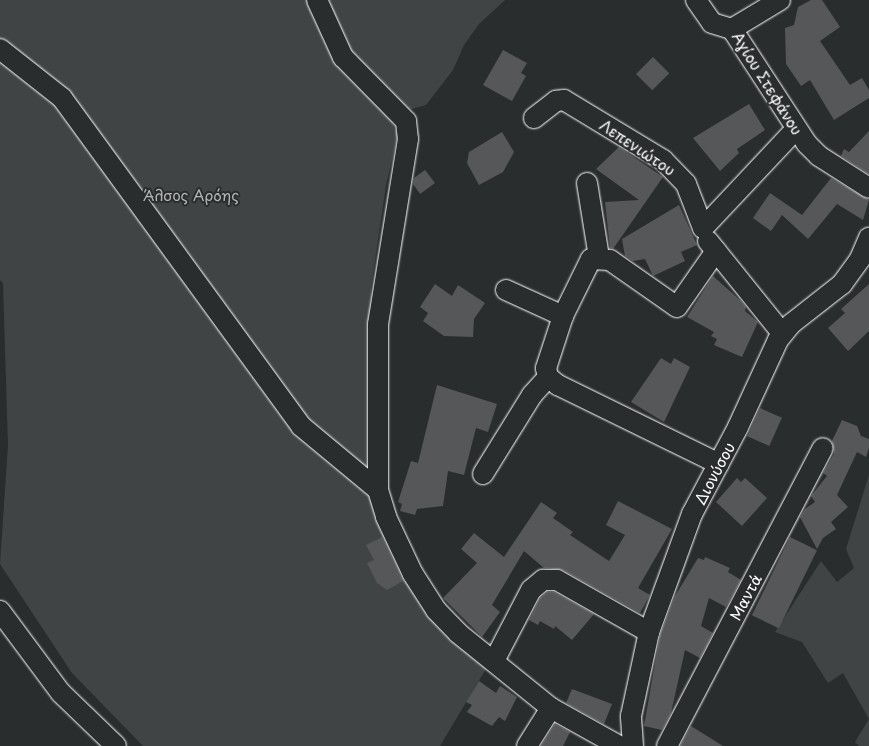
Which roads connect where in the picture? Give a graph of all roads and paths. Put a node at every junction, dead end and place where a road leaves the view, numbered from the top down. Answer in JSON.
{"nodes":[{"id":1,"x":317,"y":0,"type":"edge"},
{"id":2,"x":696,"y":0,"type":"edge"},
{"id":3,"x":780,"y":0,"type":"edge"},
{"id":4,"x":732,"y":29,"type":"junction"},
{"id":5,"x":0,"y":49,"type":"edge"},
{"id":6,"x":534,"y":118,"type":"dead end"},
{"id":7,"x":795,"y":130,"type":"junction"},
{"id":8,"x":587,"y":184,"type":"dead end"},
{"id":9,"x":869,"y":188,"type":"edge"},
{"id":10,"x":703,"y":228,"type":"junction"},
{"id":11,"x":869,"y":238,"type":"edge"},
{"id":12,"x":716,"y":251,"type":"junction"},
{"id":13,"x":598,"y":257,"type":"junction"},
{"id":14,"x":506,"y":290,"type":"dead end"},
{"id":15,"x":563,"y":316,"type":"junction"},
{"id":16,"x":782,"y":333,"type":"junction"},
{"id":17,"x":548,"y":377,"type":"junction"},
{"id":18,"x":823,"y":448,"type":"dead end"},
{"id":19,"x":719,"y":464,"type":"junction"},
{"id":20,"x":483,"y":474,"type":"dead end"},
{"id":21,"x":378,"y":490,"type":"junction"},
{"id":22,"x":0,"y":611,"type":"edge"},
{"id":23,"x":649,"y":632,"type":"junction"},
{"id":24,"x":494,"y":661,"type":"junction"},
{"id":25,"x":551,"y":708,"type":"junction"},
{"id":26,"x":116,"y":746,"type":"edge"},
{"id":27,"x":527,"y":746,"type":"edge"},
{"id":28,"x":619,"y":746,"type":"edge"},
{"id":29,"x":633,"y":746,"type":"edge"},
{"id":30,"x":667,"y":746,"type":"edge"}],
"edges":[{"from":1,"to":21,"type":"street"},
{"from":2,"to":4,"type":"street"},
{"from":3,"to":4,"type":"street","name":"Αγίου Στεφάνου"},
{"from":4,"to":7,"type":"street","name":"Αγίου Στεφάνου"},
{"from":5,"to":21,"type":"street"},
{"from":6,"to":10,"type":"street","name":"Λεπενιώτου"},
{"from":7,"to":9,"type":"street","name":"Αγίου Στεφάνου"},
{"from":7,"to":10,"type":"street"},
{"from":8,"to":13,"type":"street"},
{"from":10,"to":12,"type":"street"},
{"from":11,"to":16,"type":"street","name":"Διονύσου"},
{"from":12,"to":13,"type":"street"},
{"from":12,"to":16,"type":"street"},
{"from":13,"to":15,"type":"street"},
{"from":14,"to":15,"type":"street"},
{"from":15,"to":17,"type":"street"},
{"from":16,"to":19,"type":"street","name":"Διονύσου"},
{"from":17,"to":19,"type":"street"},
{"from":17,"to":20,"type":"street"},
{"from":18,"to":30,"type":"street","name":"Μαντά"},
{"from":19,"to":23,"type":"street","name":"Διονύσου"},
{"from":21,"to":24,"type":"street"},
{"from":22,"to":26,"type":"street"},
{"from":23,"to":24,"type":"street"},
{"from":23,"to":29,"type":"street","name":"Διονύσου"},
{"from":24,"to":25,"type":"street"},
{"from":25,"to":27,"type":"street"},
{"from":25,"to":28,"type":"street"}]}
